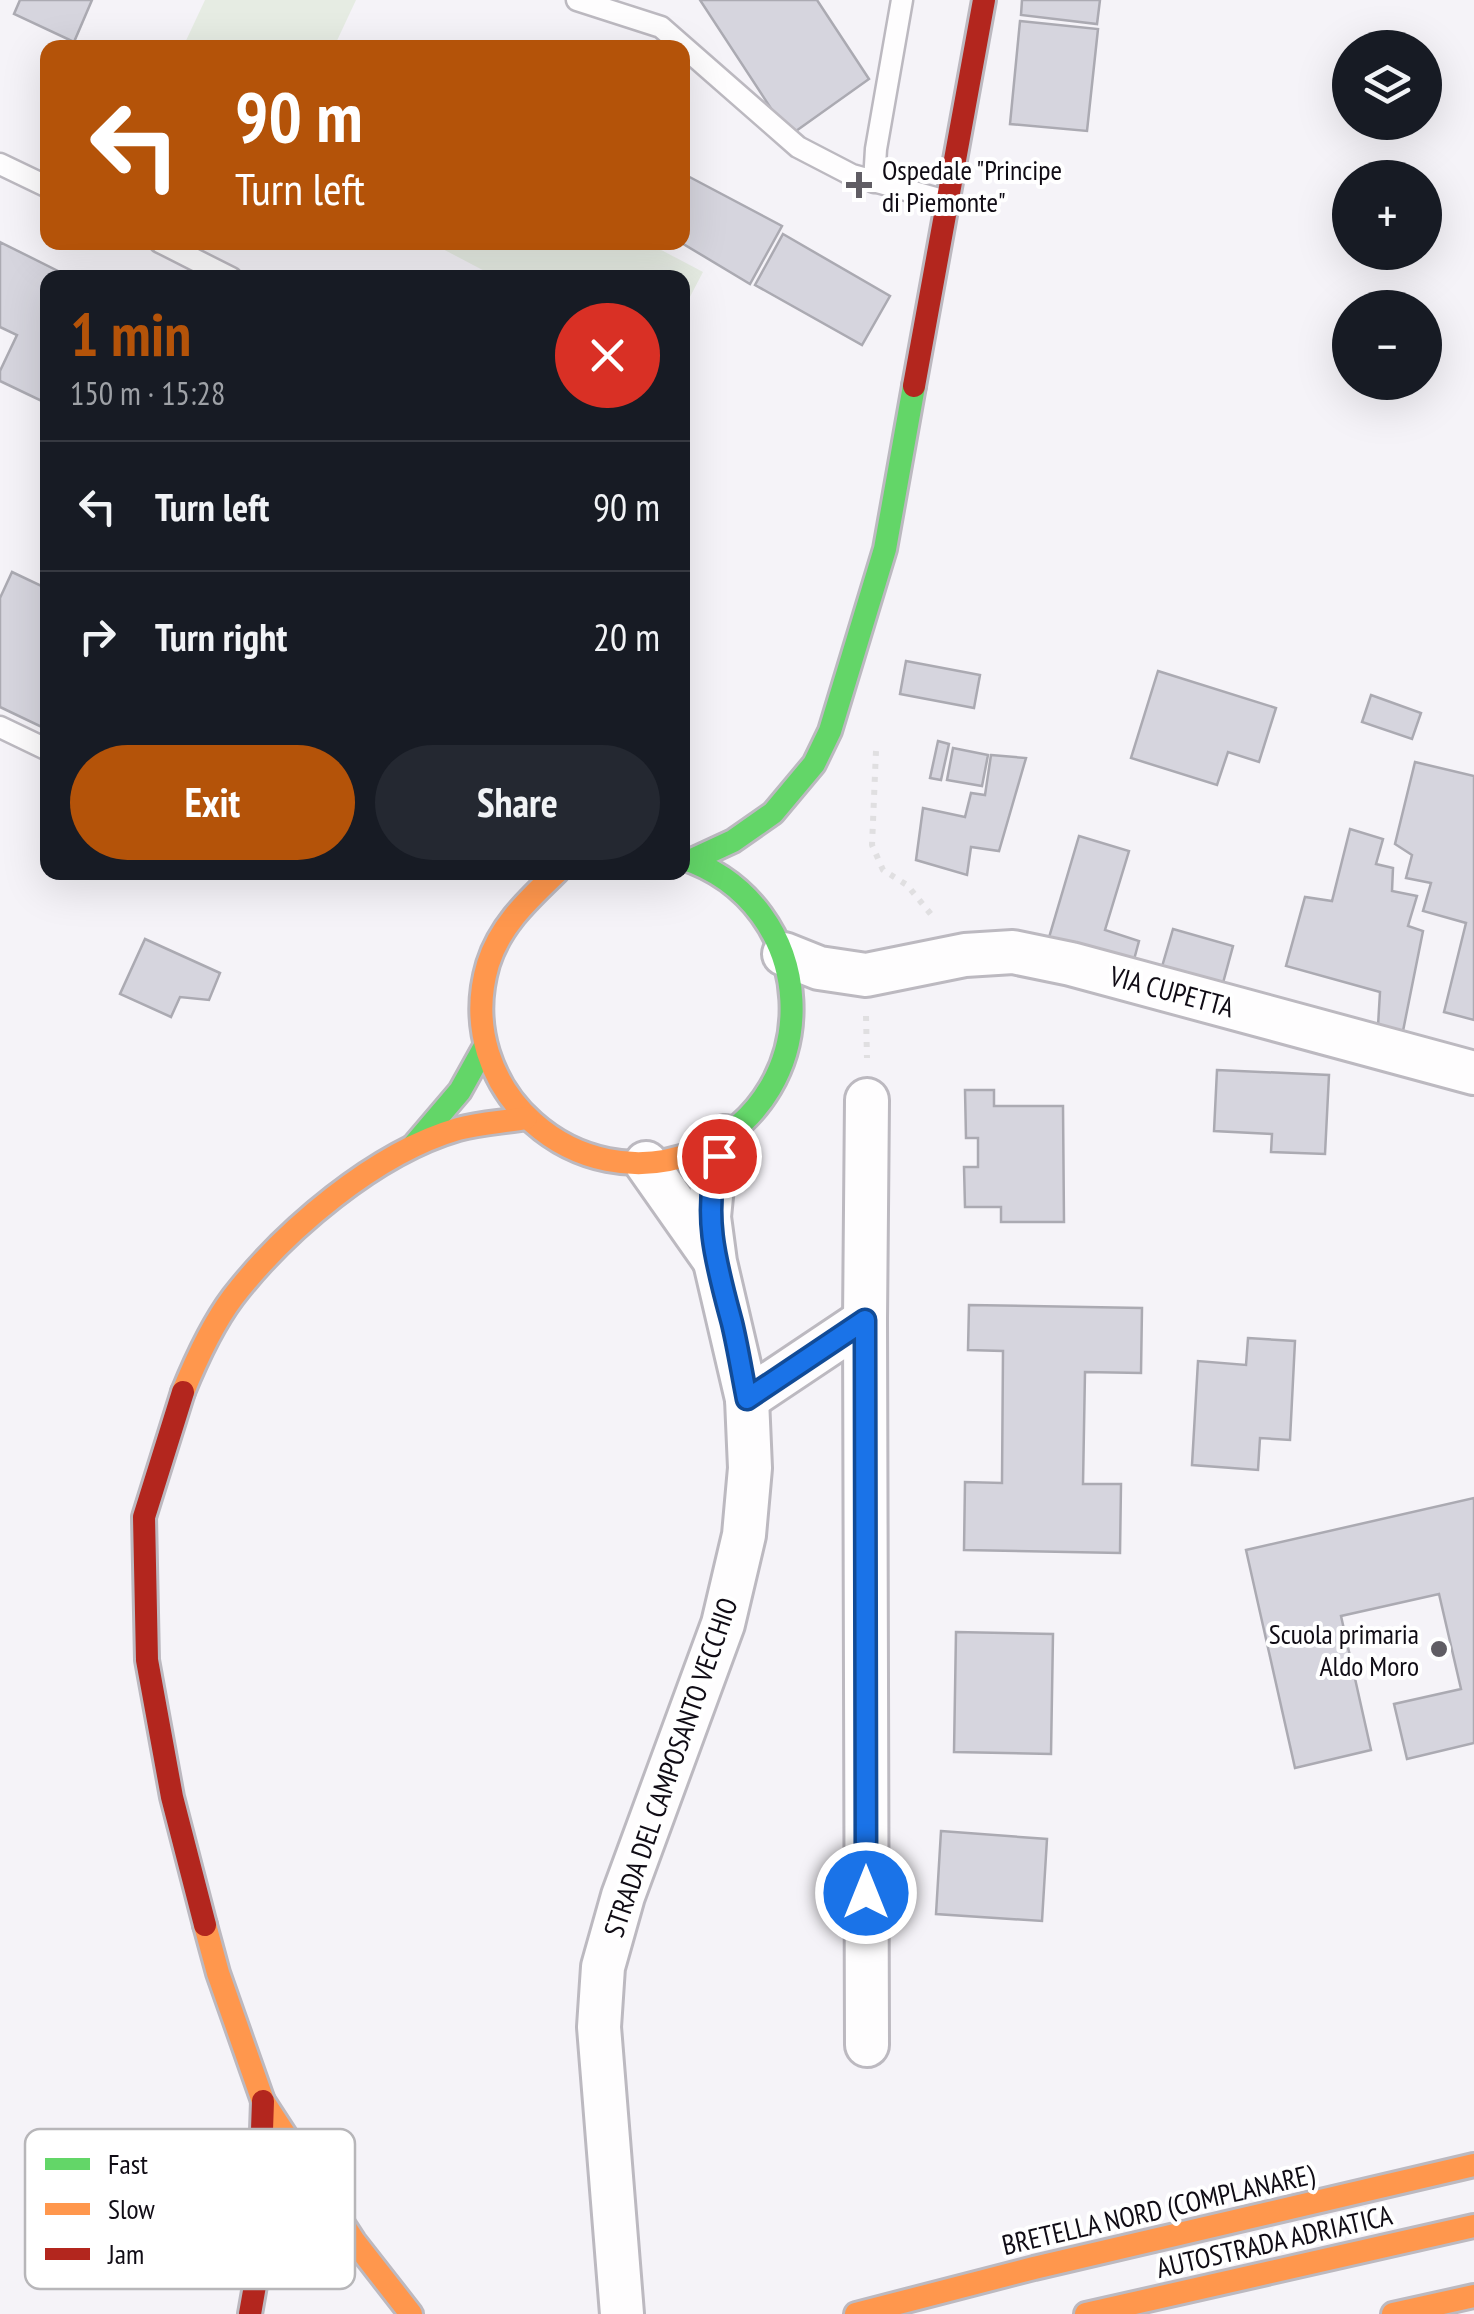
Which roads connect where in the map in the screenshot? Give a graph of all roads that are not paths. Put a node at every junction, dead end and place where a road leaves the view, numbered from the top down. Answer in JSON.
{"nodes":[{"id":1,"x":577,"y":0,"type":"edge"},
{"id":2,"x":902,"y":0,"type":"edge"},
{"id":3,"x":984,"y":0,"type":"edge"},
{"id":4,"x":676,"y":40,"type":"edge"},
{"id":5,"x":690,"y":52,"type":"edge"},
{"id":6,"x":0,"y":164,"type":"edge"},
{"id":7,"x":874,"y":182,"type":"junction"},
{"id":8,"x":40,"y":184,"type":"edge"},
{"id":9,"x":948,"y":202,"type":"junction"},
{"id":10,"x":176,"y":250,"type":"edge"},
{"id":11,"x":215,"y":270,"type":"edge"},
{"id":12,"x":0,"y":727,"type":"edge"},
{"id":13,"x":40,"y":746,"type":"edge"},
{"id":14,"x":773,"y":814,"type":"junction"},
{"id":15,"x":760,"y":854,"type":"dead end"},
{"id":16,"x":690,"y":858,"type":"edge"},
{"id":17,"x":690,"y":860,"type":"edge"},
{"id":18,"x":546,"y":880,"type":"edge"},
{"id":19,"x":784,"y":954,"type":"junction"},
{"id":20,"x":866,"y":974,"type":"junction"},
{"id":21,"x":792,"y":1025,"type":"junction"},
{"id":22,"x":485,"y":1046,"type":"junction"},
{"id":23,"x":1474,"y":1073,"type":"edge"},
{"id":24,"x":868,"y":1100,"type":"road end"},
{"id":25,"x":526,"y":1118,"type":"junction"},
{"id":26,"x":725,"y":1137,"type":"junction"},
{"id":27,"x":410,"y":1148,"type":"junction"},
{"id":28,"x":646,"y":1164,"type":"junction"},
{"id":29,"x":715,"y":1262,"type":"junction"},
{"id":30,"x":865,"y":1320,"type":"junction"},
{"id":31,"x":747,"y":1399,"type":"junction"},
{"id":32,"x":867,"y":2045,"type":"dead end"},
{"id":33,"x":263,"y":2101,"type":"junction"},
{"id":34,"x":262,"y":2129,"type":"edge"},
{"id":35,"x":281,"y":2129,"type":"edge"},
{"id":36,"x":1474,"y":2164,"type":"edge"},
{"id":37,"x":1474,"y":2226,"type":"edge"},
{"id":38,"x":355,"y":2241,"type":"edge"},
{"id":39,"x":254,"y":2289,"type":"edge"},
{"id":40,"x":1474,"y":2296,"type":"edge"},
{"id":41,"x":407,"y":2312,"type":"edge"},
{"id":42,"x":250,"y":2314,"type":"edge"},
{"id":43,"x":622,"y":2314,"type":"edge"},
{"id":44,"x":856,"y":2314,"type":"edge"},
{"id":45,"x":1086,"y":2314,"type":"edge"},
{"id":46,"x":1393,"y":2314,"type":"edge"}],
"edges":[{"from":1,"to":4,"type":"lane"},
{"from":2,"to":7,"type":"lane"},
{"from":3,"to":9,"type":"main road"},
{"from":5,"to":7,"type":"lane"},
{"from":6,"to":8,"type":"lane"},
{"from":7,"to":9,"type":"lane"},
{"from":9,"to":14,"type":"main road"},
{"from":10,"to":11,"type":"lane"},
{"from":12,"to":13,"type":"lane"},
{"from":14,"to":15,"type":"main road"},
{"from":14,"to":16,"type":"main road"},
{"from":17,"to":19,"type":"main road"},
{"from":18,"to":22,"type":"main road"},
{"from":19,"to":20,"type":"street","name":"VIA CUPETTA"},
{"from":19,"to":21,"type":"main road"},
{"from":20,"to":21,"type":"street","name":"VIA CUPETTA"},
{"from":20,"to":23,"type":"street","name":"VIA CUPETTA"},
{"from":21,"to":26,"type":"main road"},
{"from":22,"to":25,"type":"main road"},
{"from":22,"to":27,"type":"main road"},
{"from":24,"to":30,"type":"street"},
{"from":25,"to":27,"type":"main road"},
{"from":25,"to":28,"type":"main road"},
{"from":26,"to":28,"type":"main road"},
{"from":26,"to":29,"type":"street","name":"STRADA DEL CAMPOSANTO VECCHIO"},
{"from":27,"to":33,"type":"main road"},
{"from":28,"to":29,"type":"street","name":"STRADA DEL CAMPOSANTO VECCHIO"},
{"from":29,"to":31,"type":"street","name":"STRADA DEL CAMPOSANTO VECCHIO"},
{"from":30,"to":31,"type":"street"},
{"from":30,"to":32,"type":"street"},
{"from":31,"to":43,"type":"street","name":"STRADA DEL CAMPOSANTO VECCHIO"},
{"from":33,"to":34,"type":"main road"},
{"from":33,"to":35,"type":"main road"},
{"from":36,"to":44,"type":"main road","name":"BRETELLA NORD (COMPLANARE)"},
{"from":37,"to":45,"type":"main road","name":"AUTOSTRADA ADRIATICA"},
{"from":38,"to":41,"type":"main road"},
{"from":39,"to":42,"type":"main road"},
{"from":40,"to":46,"type":"main road"}]}
